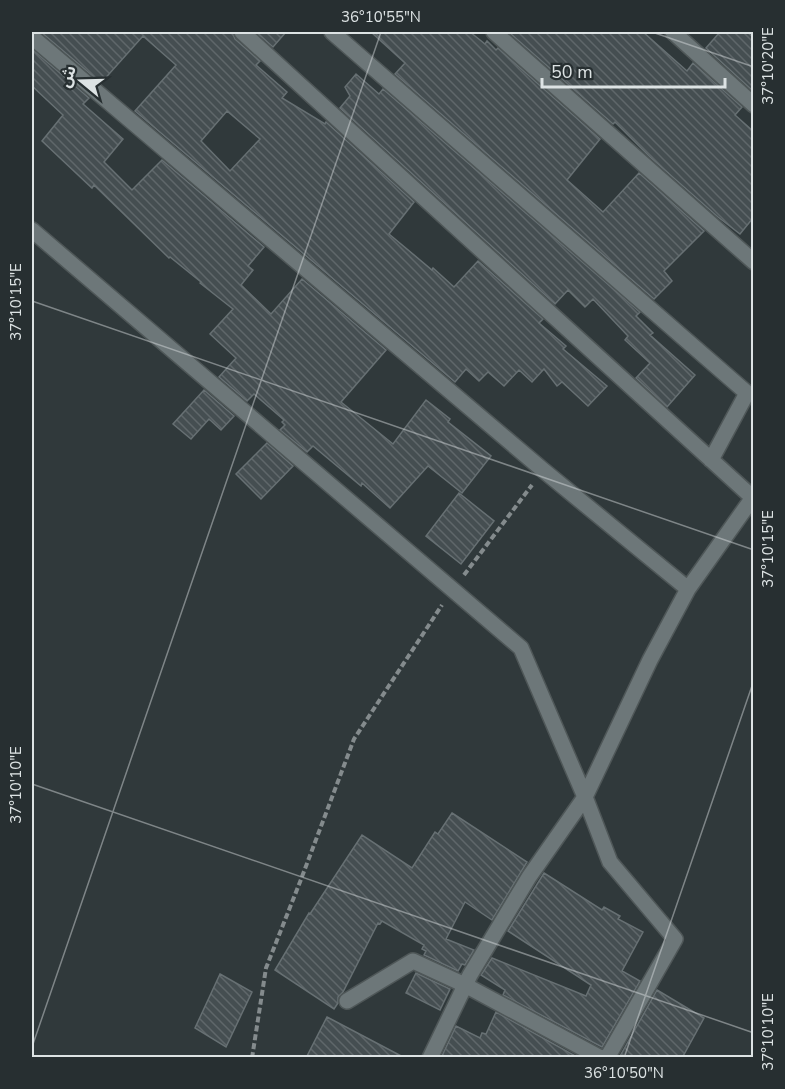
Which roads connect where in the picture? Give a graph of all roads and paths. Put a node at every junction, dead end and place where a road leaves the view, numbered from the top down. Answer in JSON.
{"nodes":[{"id":1,"x":242,"y":32,"type":"edge"},
{"id":2,"x":332,"y":32,"type":"edge"},
{"id":3,"x":494,"y":32,"type":"edge"},
{"id":4,"x":673,"y":32,"type":"edge"},
{"id":5,"x":32,"y":37,"type":"edge"},
{"id":6,"x":753,"y":105,"type":"edge"},
{"id":7,"x":32,"y":230,"type":"edge"},
{"id":8,"x":753,"y":262,"type":"edge"},
{"id":9,"x":711,"y":460,"type":"junction"},
{"id":10,"x":543,"y":470,"type":"junction"},
{"id":11,"x":753,"y":497,"type":"edge"},
{"id":12,"x":688,"y":589,"type":"junction"},
{"id":13,"x":452,"y":590,"type":"junction"},
{"id":14,"x":585,"y":798,"type":"junction"},
{"id":15,"x":465,"y":985,"type":"junction"},
{"id":16,"x":347,"y":1001,"type":"dead end"},
{"id":17,"x":252,"y":1058,"type":"edge"},
{"id":18,"x":430,"y":1058,"type":"edge"},
{"id":19,"x":601,"y":1058,"type":"edge"},
{"id":20,"x":607,"y":1058,"type":"edge"}],
"edges":[{"from":1,"to":9,"type":"street"},
{"from":2,"to":9,"type":"street"},
{"from":3,"to":8,"type":"street"},
{"from":4,"to":6,"type":"street"},
{"from":5,"to":10,"type":"street"},
{"from":7,"to":13,"type":"street"},
{"from":9,"to":11,"type":"street"},
{"from":10,"to":12,"type":"street"},
{"from":10,"to":13,"type":"path"},
{"from":11,"to":12,"type":"street"},
{"from":12,"to":14,"type":"street"},
{"from":13,"to":14,"type":"street"},
{"from":13,"to":17,"type":"path"},
{"from":14,"to":15,"type":"street"},
{"from":14,"to":20,"type":"street"},
{"from":15,"to":16,"type":"street"},
{"from":15,"to":18,"type":"street"},
{"from":15,"to":19,"type":"street"}]}
